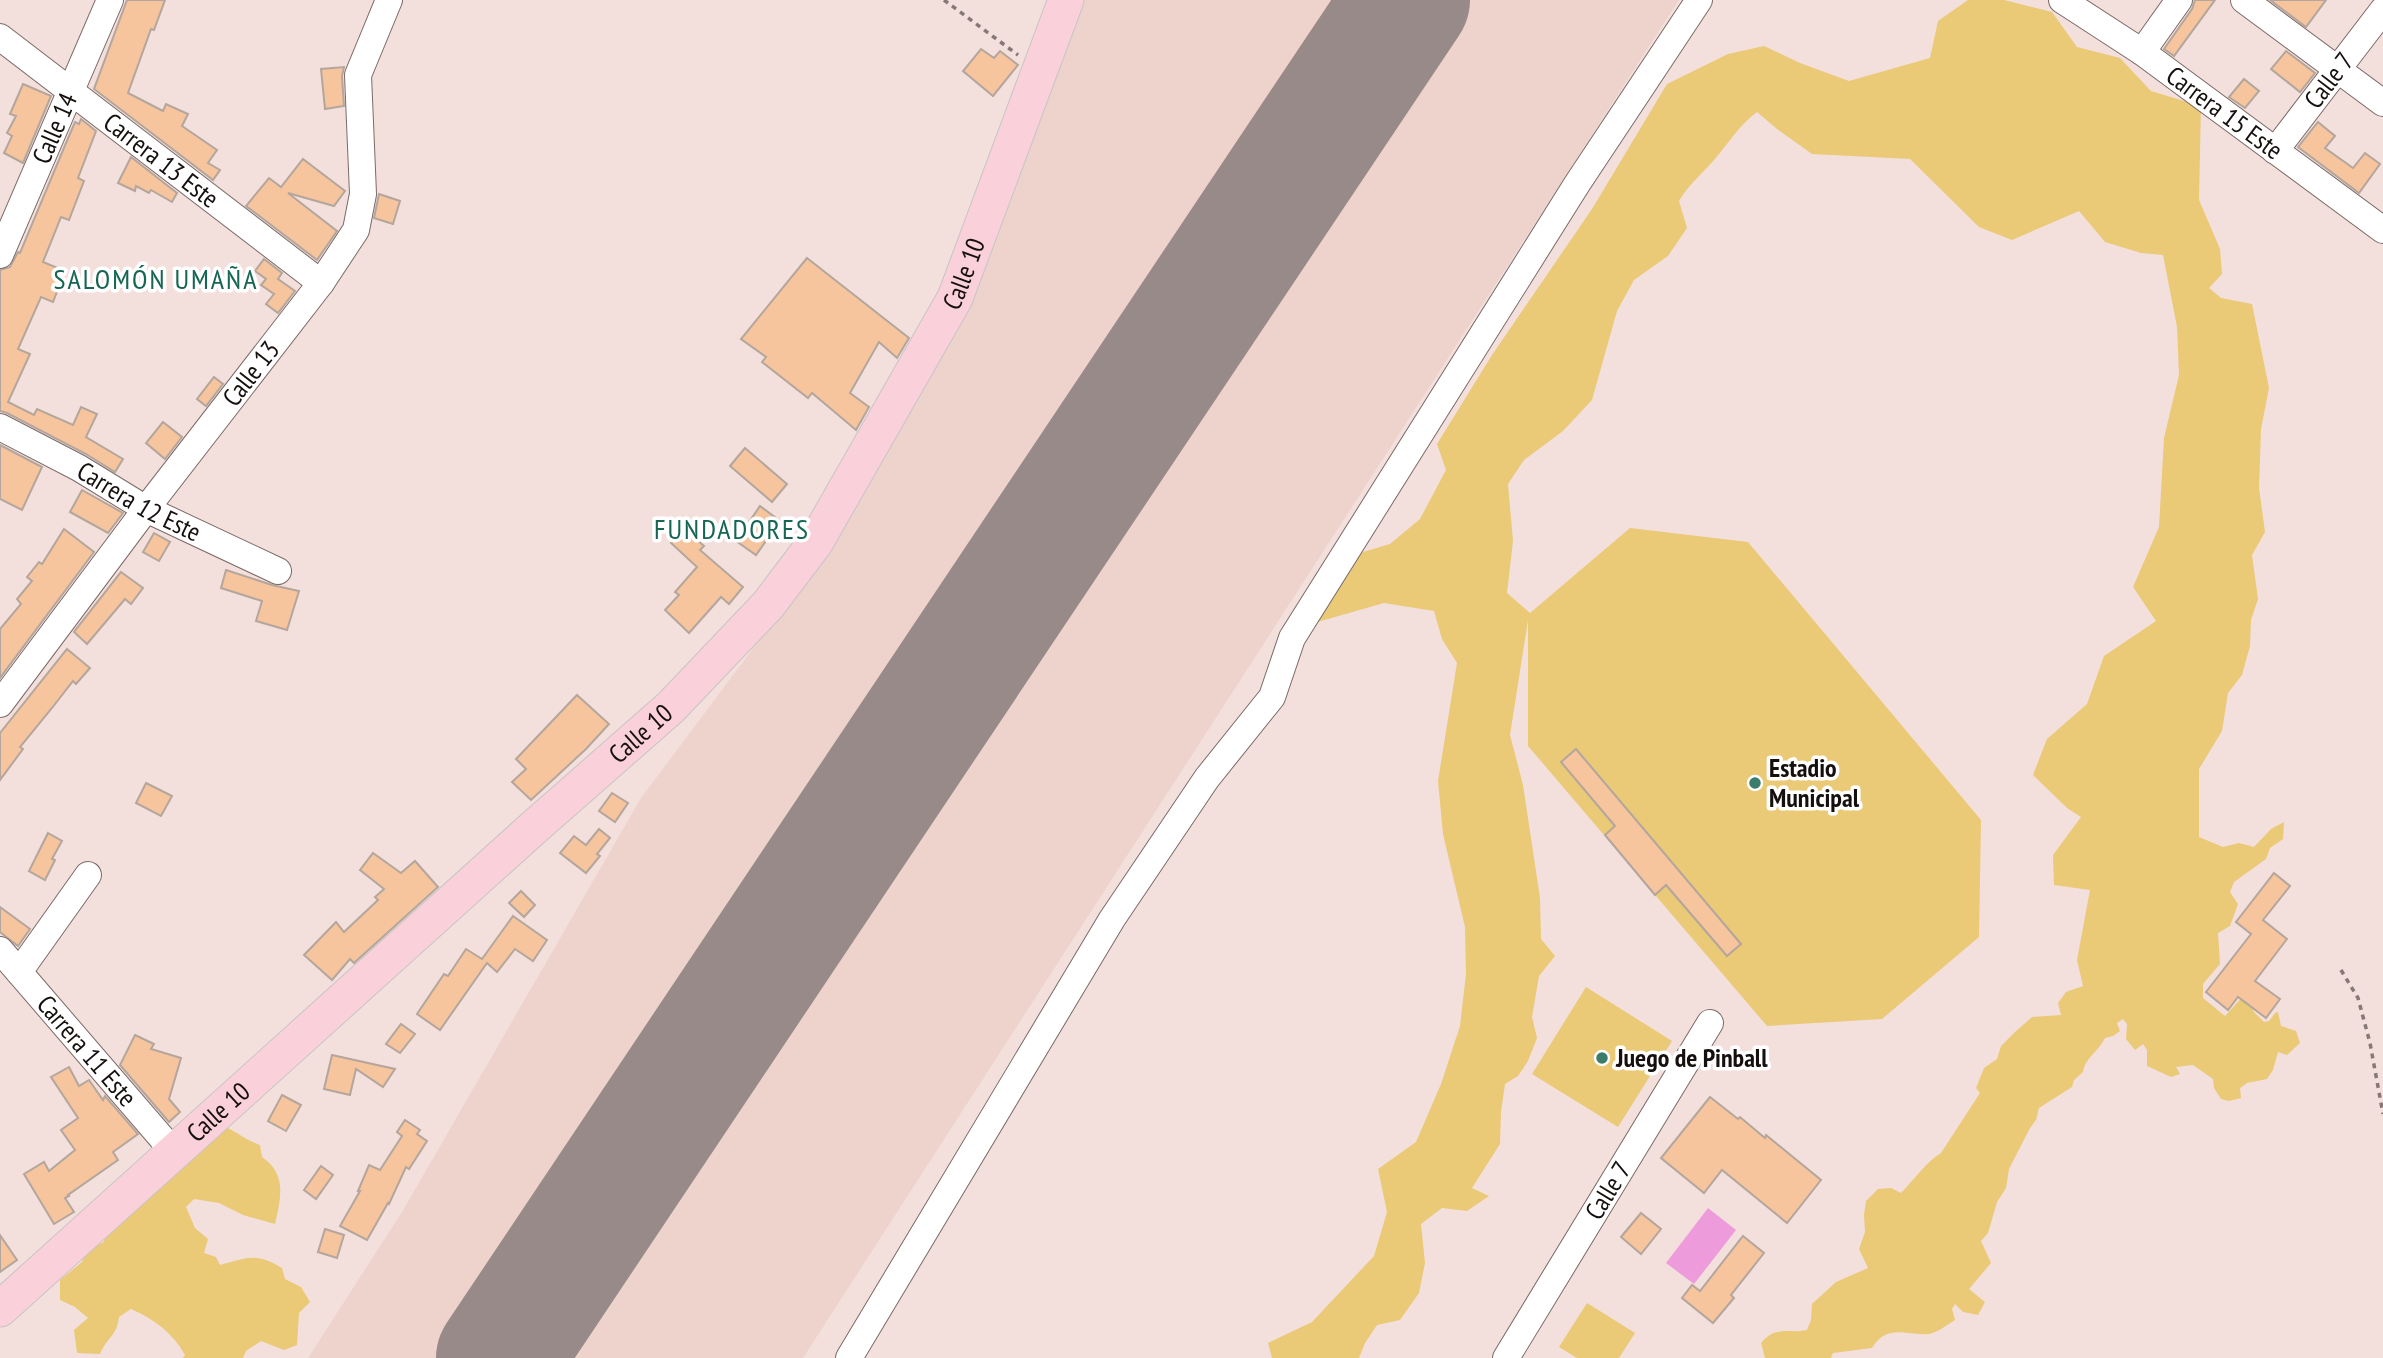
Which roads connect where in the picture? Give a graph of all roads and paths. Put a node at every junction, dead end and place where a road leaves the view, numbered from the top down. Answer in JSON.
{"nodes":[{"id":1,"x":110,"y":0,"type":"edge"},
{"id":2,"x":389,"y":0,"type":"edge"},
{"id":3,"x":944,"y":0,"type":"edge"},
{"id":4,"x":1066,"y":0,"type":"edge"},
{"id":5,"x":1699,"y":0,"type":"edge"},
{"id":6,"x":2062,"y":0,"type":"edge"},
{"id":7,"x":2179,"y":0,"type":"edge"},
{"id":8,"x":2244,"y":0,"type":"edge"},
{"id":9,"x":2383,"y":10,"type":"edge"},
{"id":10,"x":0,"y":37,"type":"edge"},
{"id":11,"x":2142,"y":52,"type":"junction"},
{"id":12,"x":1040,"y":69,"type":"junction"},
{"id":13,"x":2339,"y":70,"type":"junction"},
{"id":14,"x":70,"y":91,"type":"junction"},
{"id":15,"x":2383,"y":103,"type":"edge"},
{"id":16,"x":2275,"y":150,"type":"junction"},
{"id":17,"x":2383,"y":230,"type":"edge"},
{"id":18,"x":0,"y":255,"type":"edge"},
{"id":19,"x":321,"y":283,"type":"junction"},
{"id":20,"x":0,"y":427,"type":"edge"},
{"id":21,"x":146,"y":509,"type":"junction"},
{"id":22,"x":278,"y":571,"type":"dead end"},
{"id":23,"x":0,"y":704,"type":"edge"},
{"id":24,"x":88,"y":874,"type":"dead end"},
{"id":25,"x":0,"y":950,"type":"edge"},
{"id":26,"x":2341,"y":970,"type":"dead end"},
{"id":27,"x":19,"y":972,"type":"junction"},
{"id":28,"x":1710,"y":1023,"type":"dead end"},
{"id":29,"x":2383,"y":1114,"type":"edge"},
{"id":30,"x":173,"y":1151,"type":"junction"},
{"id":31,"x":0,"y":1309,"type":"edge"},
{"id":32,"x":849,"y":1358,"type":"edge"},
{"id":33,"x":1506,"y":1358,"type":"edge"}],
"edges":[{"from":1,"to":14,"type":"street","name":"Calle 14"},
{"from":2,"to":19,"type":"street","name":"Calle 13"},
{"from":3,"to":12,"type":"path"},
{"from":4,"to":12,"type":"main road","name":"Calle 10"},
{"from":5,"to":32,"type":"street"},
{"from":6,"to":11,"type":"street","name":"Carrera 15 Este"},
{"from":7,"to":11,"type":"street"},
{"from":8,"to":13,"type":"street"},
{"from":9,"to":13,"type":"street","name":"Calle 7"},
{"from":10,"to":14,"type":"street","name":"Carrera 13 Este"},
{"from":11,"to":16,"type":"street","name":"Carrera 15 Este"},
{"from":12,"to":30,"type":"main road","name":"Calle 10"},
{"from":13,"to":15,"type":"street"},
{"from":13,"to":16,"type":"street","name":"Calle 7"},
{"from":14,"to":18,"type":"street","name":"Calle 14"},
{"from":14,"to":19,"type":"street","name":"Carrera 13 Este"},
{"from":16,"to":17,"type":"street","name":"Carrera 15 Este"},
{"from":19,"to":21,"type":"street","name":"Calle 13"},
{"from":20,"to":21,"type":"street","name":"Carrera 12 Este"},
{"from":21,"to":22,"type":"street","name":"Carrera 12 Este"},
{"from":21,"to":23,"type":"street","name":"Calle 13"},
{"from":24,"to":27,"type":"street"},
{"from":25,"to":27,"type":"street","name":"Carrera 11 Este"},
{"from":26,"to":29,"type":"path"},
{"from":27,"to":30,"type":"street","name":"Carrera 11 Este"},
{"from":28,"to":33,"type":"street","name":"Calle 7"},
{"from":30,"to":31,"type":"main road","name":"Calle 10"}]}
